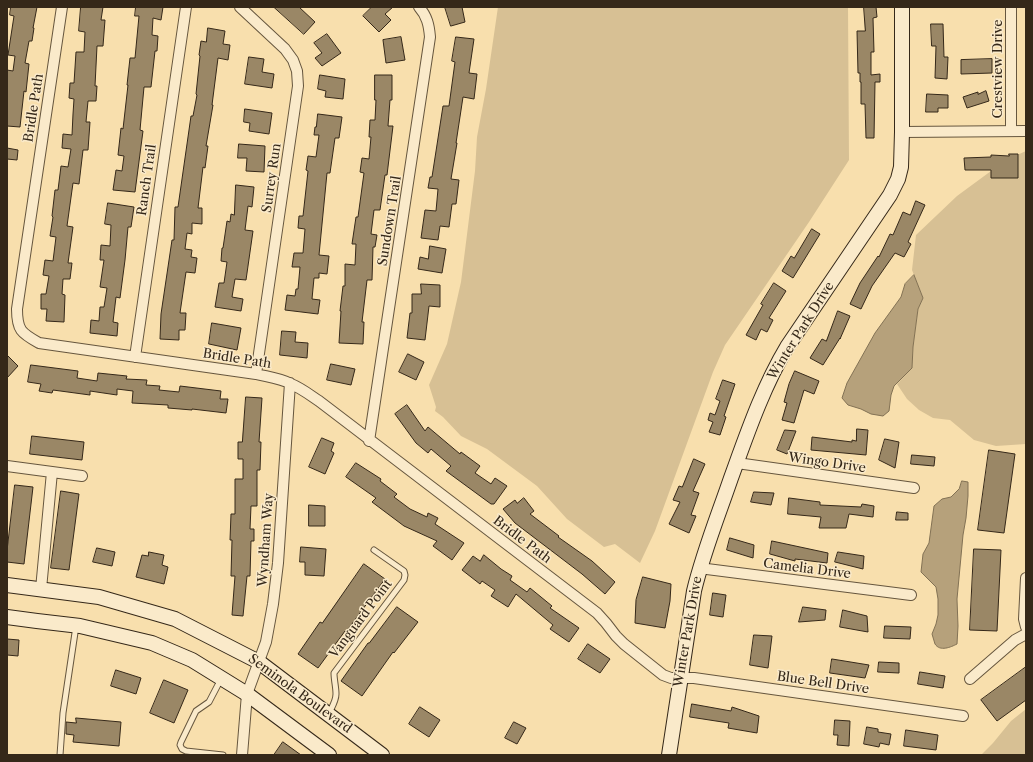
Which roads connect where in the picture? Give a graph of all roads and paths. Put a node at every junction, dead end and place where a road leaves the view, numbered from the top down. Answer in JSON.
{"nodes":[{"id":1,"x":62,"y":7,"type":"edge"},
{"id":2,"x":186,"y":7,"type":"edge"},
{"id":3,"x":240,"y":7,"type":"edge"},
{"id":4,"x":420,"y":7,"type":"edge"},
{"id":5,"x":902,"y":7,"type":"edge"},
{"id":6,"x":1011,"y":7,"type":"edge"},
{"id":7,"x":1011,"y":131,"type":"junction"},
{"id":8,"x":1026,"y":131,"type":"edge"},
{"id":9,"x":902,"y":132,"type":"junction"},
{"id":10,"x":135,"y":357,"type":"junction"},
{"id":11,"x":256,"y":374,"type":"junction"},
{"id":12,"x":290,"y":383,"type":"junction"},
{"id":13,"x":369,"y":440,"type":"junction"},
{"id":14,"x":737,"y":463,"type":"junction"},
{"id":15,"x":7,"y":466,"type":"edge"},
{"id":16,"x":52,"y":472,"type":"junction"},
{"id":17,"x":82,"y":476,"type":"dead end"},
{"id":18,"x":914,"y":488,"type":"dead end"},
{"id":19,"x":374,"y":550,"type":"dead end"},
{"id":20,"x":699,"y":568,"type":"junction"},
{"id":21,"x":1026,"y":578,"type":"edge"},
{"id":22,"x":7,"y":584,"type":"edge"},
{"id":23,"x":41,"y":589,"type":"junction"},
{"id":24,"x":1026,"y":594,"type":"edge"},
{"id":25,"x":911,"y":595,"type":"dead end"},
{"id":26,"x":7,"y":617,"type":"edge"},
{"id":27,"x":76,"y":626,"type":"junction"},
{"id":28,"x":1026,"y":627,"type":"edge"},
{"id":29,"x":1026,"y":634,"type":"edge"},
{"id":30,"x":259,"y":662,"type":"junction"},
{"id":31,"x":221,"y":678,"type":"junction"},
{"id":32,"x":680,"y":679,"type":"junction"},
{"id":33,"x":970,"y":679,"type":"dead end"},
{"id":34,"x":247,"y":694,"type":"junction"},
{"id":35,"x":328,"y":714,"type":"junction"},
{"id":36,"x":963,"y":716,"type":"dead end"},
{"id":37,"x":60,"y":755,"type":"edge"},
{"id":38,"x":223,"y":755,"type":"edge"},
{"id":39,"x":242,"y":755,"type":"edge"},
{"id":40,"x":329,"y":755,"type":"edge"},
{"id":41,"x":382,"y":755,"type":"edge"},
{"id":42,"x":669,"y":755,"type":"edge"}],
"edges":[{"from":1,"to":10,"type":"street","name":"Bridle Path"},
{"from":2,"to":10,"type":"street","name":"Ranch Trail"},
{"from":3,"to":11,"type":"street","name":"Surrey Run"},
{"from":4,"to":13,"type":"street","name":"Sundown Trail"},
{"from":5,"to":9,"type":"street","name":"Winter Park Drive"},
{"from":6,"to":7,"type":"street","name":"Crestview Drive"},
{"from":7,"to":8,"type":"street"},
{"from":7,"to":9,"type":"street"},
{"from":9,"to":14,"type":"street","name":"Winter Park Drive"},
{"from":10,"to":11,"type":"street","name":"Bridle Path"},
{"from":11,"to":12,"type":"street","name":"Bridle Path"},
{"from":12,"to":13,"type":"street","name":"Bridle Path"},
{"from":12,"to":30,"type":"street","name":"Wyndham Way"},
{"from":13,"to":32,"type":"street","name":"Bridle Path"},
{"from":14,"to":18,"type":"street","name":"Wingo Drive"},
{"from":14,"to":20,"type":"street","name":"Winter Park Drive"},
{"from":15,"to":16,"type":"street"},
{"from":16,"to":17,"type":"street"},
{"from":16,"to":23,"type":"street"},
{"from":19,"to":35,"type":"lane","name":"Vanguard Point"},
{"from":20,"to":25,"type":"street","name":"Camelia Drive"},
{"from":20,"to":32,"type":"street","name":"Winter Park Drive"},
{"from":21,"to":24,"type":"street"},
{"from":22,"to":23,"type":"street","name":"Seminola Boulevard"},
{"from":23,"to":30,"type":"street","name":"Seminola Boulevard"},
{"from":24,"to":28,"type":"street"},
{"from":26,"to":27,"type":"street"},
{"from":27,"to":31,"type":"street"},
{"from":27,"to":37,"type":"lane"},
{"from":29,"to":33,"type":"street"},
{"from":30,"to":34,"type":"street","name":"Wyndham Way"},
{"from":30,"to":35,"type":"street","name":"Seminola Boulevard"},
{"from":31,"to":34,"type":"street"},
{"from":31,"to":38,"type":"lane"},
{"from":32,"to":36,"type":"street","name":"Blue Bell Drive"},
{"from":32,"to":42,"type":"street","name":"Winter Park Drive"},
{"from":34,"to":39,"type":"street","name":"Wyndham Way"},
{"from":34,"to":40,"type":"street"},
{"from":35,"to":41,"type":"street","name":"Seminola Boulevard"}]}
